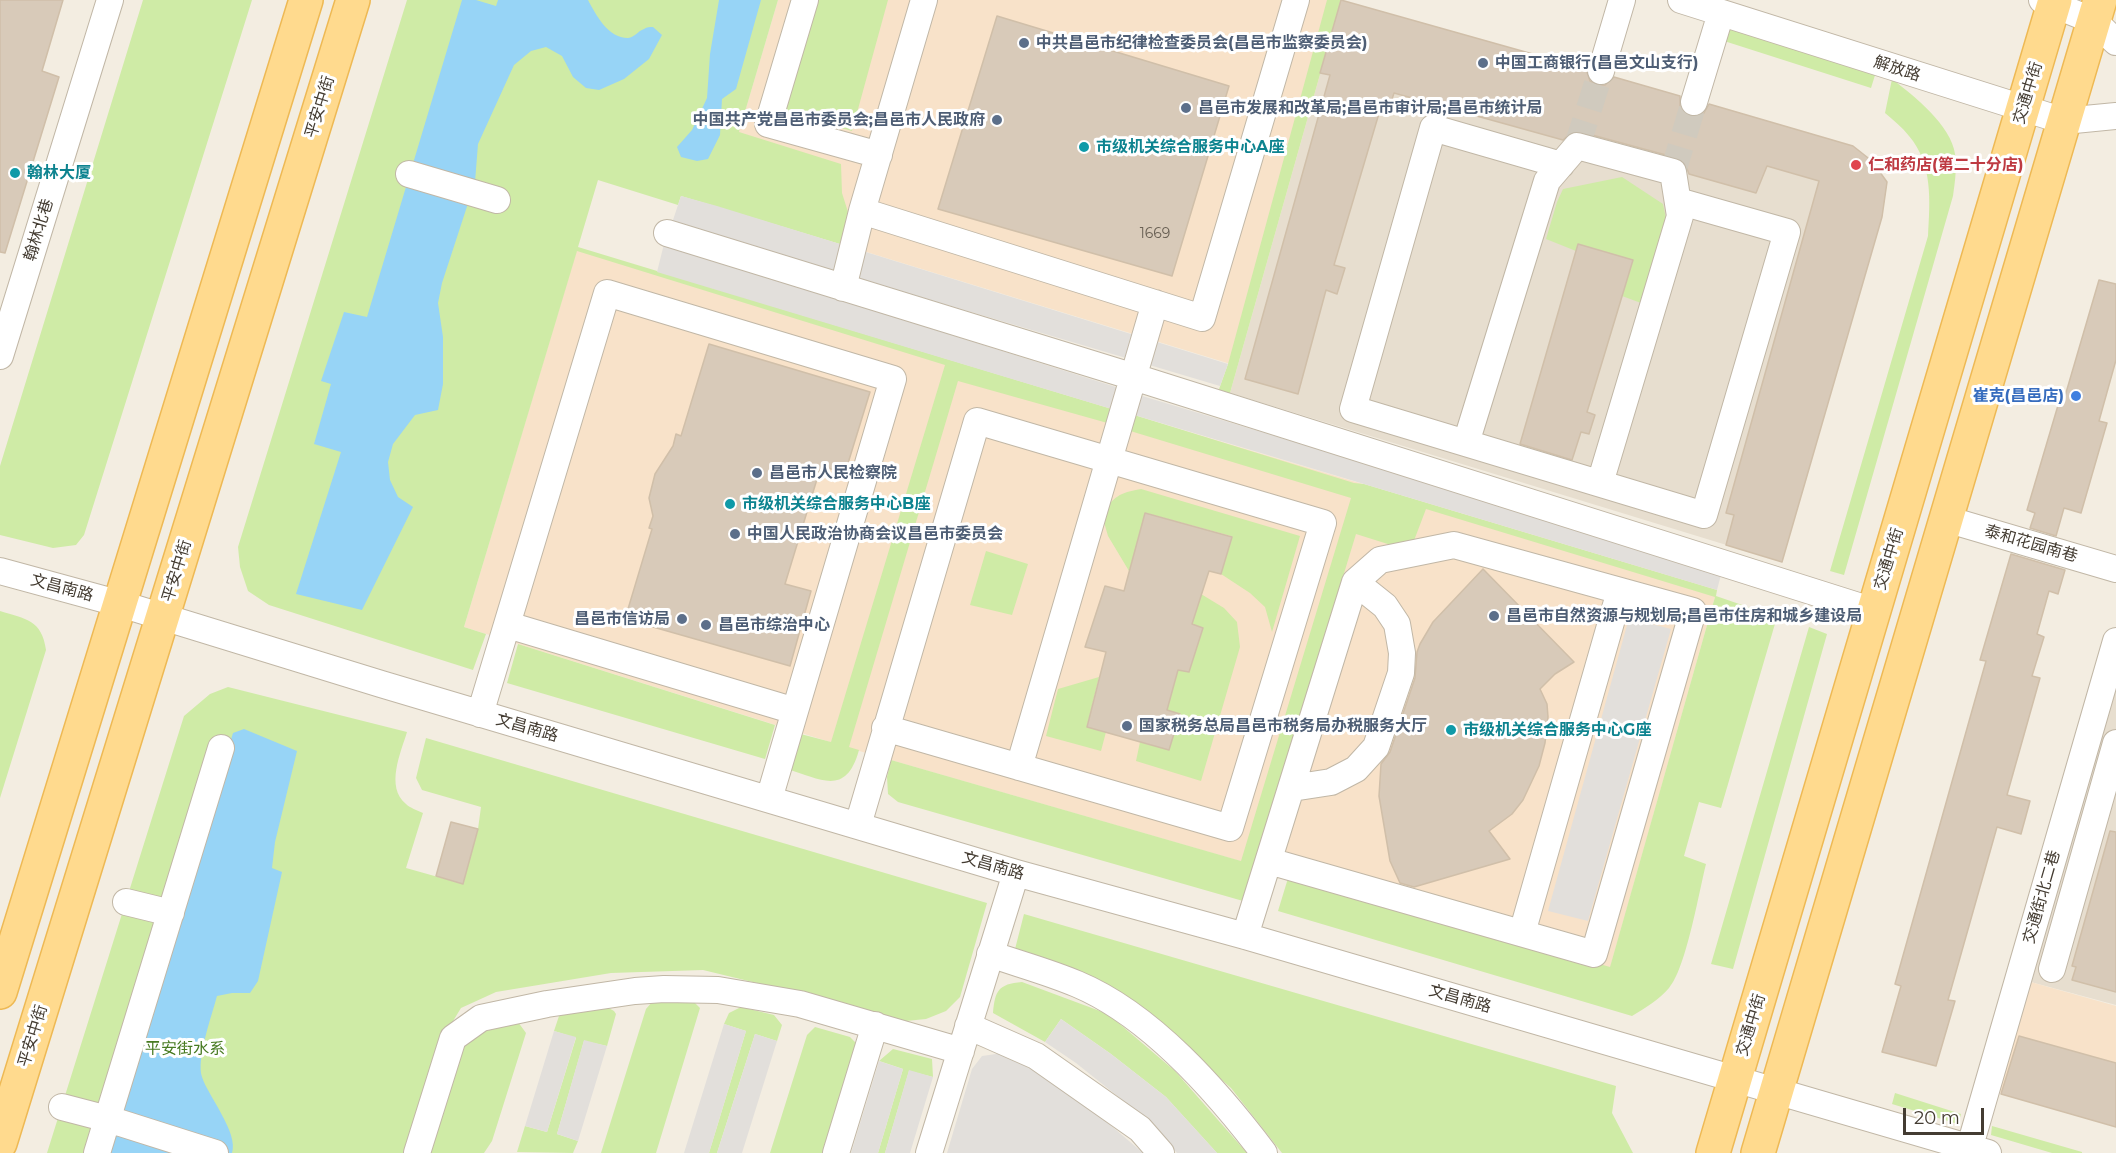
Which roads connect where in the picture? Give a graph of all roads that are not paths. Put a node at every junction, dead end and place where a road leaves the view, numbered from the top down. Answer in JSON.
{"nodes":[{"id":1,"x":110,"y":0,"type":"edge"},
{"id":2,"x":306,"y":0,"type":"edge"},
{"id":3,"x":353,"y":0,"type":"edge"},
{"id":4,"x":805,"y":0,"type":"edge"},
{"id":5,"x":924,"y":0,"type":"edge"},
{"id":6,"x":1296,"y":0,"type":"edge"},
{"id":7,"x":1622,"y":0,"type":"edge"},
{"id":8,"x":1681,"y":0,"type":"edge"},
{"id":9,"x":2050,"y":1,"type":"edge"},
{"id":10,"x":1721,"y":13,"type":"junction"},
{"id":11,"x":2103,"y":21,"type":"edge"},
{"id":12,"x":1601,"y":71,"type":"tunnel mouth"},
{"id":13,"x":1694,"y":102,"type":"tunnel mouth"},
{"id":14,"x":2023,"y":109,"type":"junction"},
{"id":15,"x":2116,"y":116,"type":"edge"},
{"id":16,"x":2064,"y":121,"type":"junction"},
{"id":17,"x":879,"y":155,"type":"junction"},
{"id":18,"x":1561,"y":165,"type":"junction"},
{"id":19,"x":410,"y":174,"type":"dead end"},
{"id":20,"x":497,"y":200,"type":"dead end"},
{"id":21,"x":1678,"y":201,"type":"junction"},
{"id":22,"x":862,"y":211,"type":"junction"},
{"id":23,"x":667,"y":233,"type":"dead end"},
{"id":24,"x":843,"y":288,"type":"junction"},
{"id":25,"x":1155,"y":303,"type":"junction"},
{"id":26,"x":0,"y":356,"type":"edge"},
{"id":27,"x":1134,"y":377,"type":"junction"},
{"id":28,"x":1466,"y":443,"type":"junction"},
{"id":29,"x":1110,"y":460,"type":"junction"},
{"id":30,"x":1600,"y":483,"type":"junction"},
{"id":31,"x":1946,"y":519,"type":"junction"},
{"id":32,"x":2116,"y":569,"type":"edge"},
{"id":33,"x":0,"y":571,"type":"edge"},
{"id":34,"x":1355,"y":582,"type":"junction"},
{"id":35,"x":1620,"y":591,"type":"junction"},
{"id":36,"x":121,"y":604,"type":"junction"},
{"id":37,"x":1874,"y":612,"type":"junction"},
{"id":38,"x":162,"y":617,"type":"junction"},
{"id":39,"x":508,"y":626,"type":"junction"},
{"id":40,"x":2116,"y":641,"type":"edge"},
{"id":41,"x":795,"y":711,"type":"junction"},
{"id":42,"x":480,"y":714,"type":"junction"},
{"id":43,"x":885,"y":729,"type":"junction"},
{"id":44,"x":2116,"y":743,"type":"edge"},
{"id":45,"x":220,"y":748,"type":"dead end"},
{"id":46,"x":1019,"y":767,"type":"junction"},
{"id":47,"x":1292,"y":788,"type":"junction"},
{"id":48,"x":769,"y":799,"type":"junction"},
{"id":49,"x":858,"y":825,"type":"junction"},
{"id":50,"x":1269,"y":861,"type":"junction"},
{"id":51,"x":1016,"y":873,"type":"junction"},
{"id":52,"x":126,"y":902,"type":"dead end"},
{"id":53,"x":171,"y":913,"type":"junction"},
{"id":54,"x":1522,"y":933,"type":"junction"},
{"id":55,"x":1245,"y":936,"type":"junction"},
{"id":56,"x":990,"y":954,"type":"junction"},
{"id":57,"x":2052,"y":969,"type":"dead end"},
{"id":58,"x":0,"y":992,"type":"edge"},
{"id":59,"x":875,"y":1025,"type":"junction"},
{"id":60,"x":968,"y":1026,"type":"junction"},
{"id":61,"x":961,"y":1052,"type":"junction"},
{"id":62,"x":1734,"y":1080,"type":"junction"},
{"id":63,"x":1776,"y":1092,"type":"junction"},
{"id":64,"x":62,"y":1107,"type":"dead end"},
{"id":65,"x":108,"y":1119,"type":"junction"},
{"id":66,"x":0,"y":1143,"type":"edge"},
{"id":67,"x":1975,"y":1151,"type":"edge"},
{"id":68,"x":98,"y":1153,"type":"edge"},
{"id":69,"x":215,"y":1153,"type":"edge"},
{"id":70,"x":417,"y":1153,"type":"edge"},
{"id":71,"x":836,"y":1153,"type":"edge"},
{"id":72,"x":929,"y":1153,"type":"edge"},
{"id":73,"x":1161,"y":1153,"type":"edge"},
{"id":74,"x":1264,"y":1153,"type":"edge"},
{"id":75,"x":1713,"y":1153,"type":"edge"},
{"id":76,"x":1758,"y":1153,"type":"edge"}],
"edges":[{"from":1,"to":26,"type":"street","name":"翰林北巷"},
{"from":2,"to":36,"type":"main road"},
{"from":3,"to":38,"type":"main road","name":"平安中街"},
{"from":4,"to":17,"type":"street"},
{"from":5,"to":17,"type":"street"},
{"from":6,"to":25,"type":"street"},
{"from":7,"to":12,"type":"street"},
{"from":8,"to":10,"type":"street","name":"解放路"},
{"from":9,"to":11,"type":"street"},
{"from":9,"to":14,"type":"main road","name":"交通中街"},
{"from":10,"to":13,"type":"street"},
{"from":10,"to":14,"type":"street","name":"解放路"},
{"from":11,"to":16,"type":"main road"},
{"from":14,"to":16,"type":"street","name":"解放路"},
{"from":14,"to":37,"type":"main road","name":"交通中街"},
{"from":15,"to":16,"type":"street","name":"解放路"},
{"from":16,"to":31,"type":"main road"},
{"from":17,"to":22,"type":"street"},
{"from":18,"to":21,"type":"street"},
{"from":18,"to":28,"type":"street"},
{"from":18,"to":28,"type":"street"},
{"from":19,"to":20,"type":"street"},
{"from":21,"to":30,"type":"street"},
{"from":21,"to":30,"type":"street"},
{"from":22,"to":24,"type":"street"},
{"from":22,"to":25,"type":"street"},
{"from":23,"to":24,"type":"street"},
{"from":24,"to":27,"type":"street"},
{"from":25,"to":27,"type":"street"},
{"from":27,"to":29,"type":"street"},
{"from":27,"to":37,"type":"street"},
{"from":28,"to":30,"type":"street"},
{"from":29,"to":43,"type":"street"},
{"from":29,"to":46,"type":"street"},
{"from":29,"to":46,"type":"street"},
{"from":31,"to":32,"type":"street","name":"泰和花园南巷"},
{"from":31,"to":63,"type":"main road"},
{"from":33,"to":36,"type":"street","name":"文昌南路"},
{"from":34,"to":35,"type":"street"},
{"from":34,"to":47,"type":"street"},
{"from":34,"to":47,"type":"street"},
{"from":35,"to":54,"type":"street"},
{"from":35,"to":54,"type":"street"},
{"from":36,"to":38,"type":"street","name":"文昌南路"},
{"from":36,"to":58,"type":"main road"},
{"from":37,"to":62,"type":"main road","name":"交通中街"},
{"from":38,"to":42,"type":"street","name":"文昌南路"},
{"from":38,"to":66,"type":"main road","name":"平安中街"},
{"from":39,"to":41,"type":"street"},
{"from":39,"to":41,"type":"street"},
{"from":39,"to":42,"type":"street"},
{"from":40,"to":67,"type":"street","name":"交通街北二巷"},
{"from":41,"to":48,"type":"street"},
{"from":42,"to":48,"type":"street","name":"文昌南路"},
{"from":43,"to":46,"type":"street"},
{"from":43,"to":49,"type":"street"},
{"from":44,"to":57,"type":"street"},
{"from":45,"to":53,"type":"street"},
{"from":47,"to":50,"type":"street"},
{"from":48,"to":49,"type":"street","name":"文昌南路"},
{"from":49,"to":51,"type":"street","name":"文昌南路"},
{"from":50,"to":54,"type":"street"},
{"from":50,"to":55,"type":"street"},
{"from":51,"to":55,"type":"street","name":"文昌南路"},
{"from":51,"to":56,"type":"street"},
{"from":52,"to":53,"type":"street"},
{"from":53,"to":65,"type":"street"},
{"from":55,"to":62,"type":"street","name":"文昌南路"},
{"from":56,"to":60,"type":"street"},
{"from":56,"to":74,"type":"street"},
{"from":59,"to":61,"type":"street"},
{"from":59,"to":70,"type":"street"},
{"from":59,"to":71,"type":"street"},
{"from":60,"to":61,"type":"street"},
{"from":60,"to":73,"type":"street"},
{"from":61,"to":72,"type":"street"},
{"from":62,"to":63,"type":"street","name":"文昌南路"},
{"from":62,"to":75,"type":"main road","name":"交通中街"},
{"from":63,"to":67,"type":"street","name":"文昌南路"},
{"from":63,"to":76,"type":"main road"},
{"from":64,"to":65,"type":"street"},
{"from":65,"to":68,"type":"street"},
{"from":65,"to":69,"type":"street"}]}
